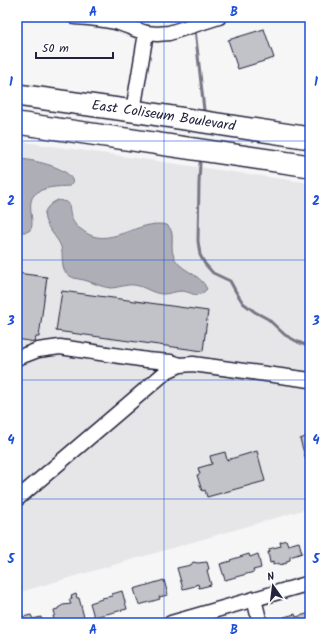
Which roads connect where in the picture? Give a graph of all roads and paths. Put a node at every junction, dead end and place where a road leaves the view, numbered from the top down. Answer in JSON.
{"nodes":[{"id":1,"x":75,"y":17,"type":"edge"},
{"id":2,"x":219,"y":17,"type":"edge"},
{"id":3,"x":146,"y":32,"type":"junction"},
{"id":4,"x":17,"y":95,"type":"edge"},
{"id":5,"x":133,"y":111,"type":"junction"},
{"id":6,"x":17,"y":123,"type":"edge"},
{"id":7,"x":310,"y":138,"type":"edge"},
{"id":8,"x":310,"y":166,"type":"edge"},
{"id":9,"x":17,"y":358,"type":"edge"},
{"id":10,"x":180,"y":365,"type":"junction"},
{"id":11,"x":310,"y":380,"type":"edge"},
{"id":12,"x":17,"y":499,"type":"edge"},
{"id":13,"x":310,"y":583,"type":"edge"},
{"id":14,"x":254,"y":599,"type":"junction"},
{"id":15,"x":171,"y":623,"type":"edge"},
{"id":16,"x":260,"y":623,"type":"edge"}],
"edges":[{"from":1,"to":3,"type":"street"},
{"from":2,"to":3,"type":"street"},
{"from":3,"to":5,"type":"street"},
{"from":4,"to":5,"type":"highway","name":"East Coliseum Boulevard"},
{"from":5,"to":7,"type":"highway","name":"East Coliseum Boulevard"},
{"from":6,"to":8,"type":"highway","name":"East Coliseum Boulevard"},
{"from":9,"to":10,"type":"street"},
{"from":10,"to":11,"type":"street"},
{"from":10,"to":12,"type":"street"},
{"from":13,"to":14,"type":"street"},
{"from":14,"to":15,"type":"street"},
{"from":14,"to":16,"type":"street"}]}
